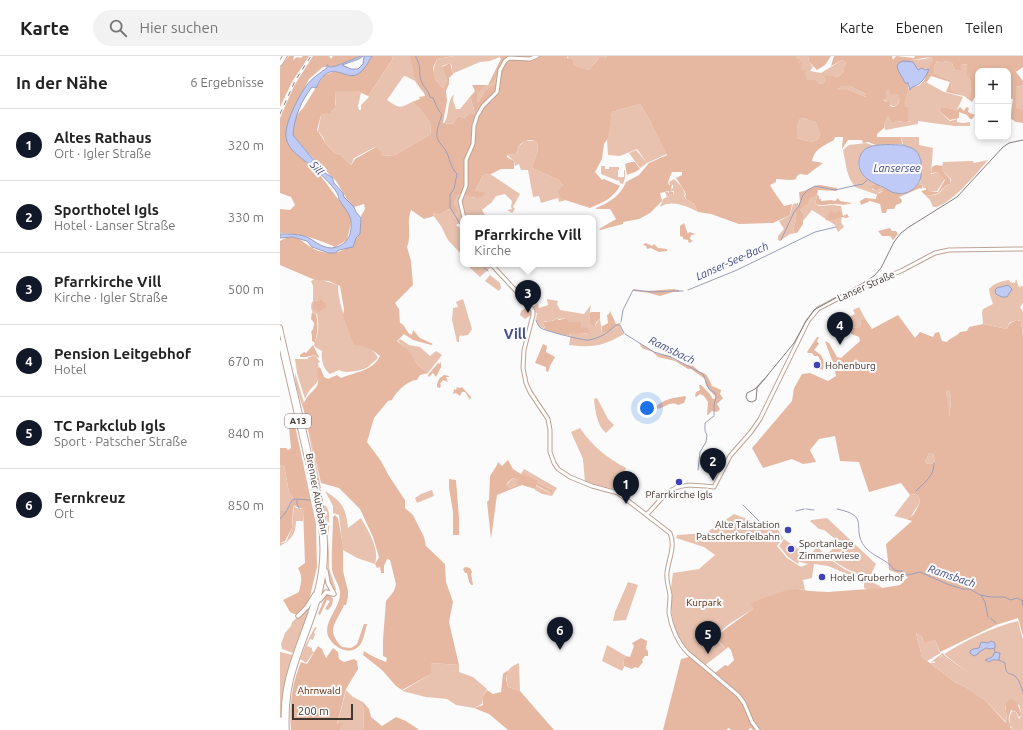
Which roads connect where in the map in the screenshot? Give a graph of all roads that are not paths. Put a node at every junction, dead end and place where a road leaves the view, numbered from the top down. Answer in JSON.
{"nodes":[{"id":1,"x":286,"y":56,"type":"edge"},
{"id":2,"x":537,"y":56,"type":"edge"},
{"id":3,"x":280,"y":64,"type":"edge"},
{"id":4,"x":463,"y":215,"type":"edge"},
{"id":5,"x":1023,"y":249,"type":"edge"},
{"id":6,"x":494,"y":267,"type":"edge"},
{"id":7,"x":280,"y":327,"type":"edge"},
{"id":8,"x":280,"y":342,"type":"edge"},
{"id":9,"x":318,"y":500,"type":"junction"},
{"id":10,"x":647,"y":514,"type":"junction"},
{"id":11,"x":326,"y":556,"type":"junction"},
{"id":12,"x":318,"y":587,"type":"junction"},
{"id":13,"x":317,"y":605,"type":"junction"},
{"id":14,"x":298,"y":616,"type":"dead end"},
{"id":15,"x":298,"y":652,"type":"junction"},
{"id":16,"x":295,"y":658,"type":"junction"},
{"id":17,"x":280,"y":719,"type":"edge"},
{"id":18,"x":282,"y":730,"type":"edge"},
{"id":19,"x":287,"y":730,"type":"edge"},
{"id":20,"x":758,"y":730,"type":"edge"}],
"edges":[{"from":1,"to":3,"type":"highway"},
{"from":2,"to":4,"type":"main road"},
{"from":5,"to":10,"type":"main road","name":"Lanser Straße"},
{"from":6,"to":10,"type":"main road"},
{"from":7,"to":9,"type":"highway","name":"Brenner Autobahn","number":"A13"},
{"from":8,"to":9,"type":"highway","name":"Brenner Autobahn","number":"A13"},
{"from":9,"to":11,"type":"highway","name":"Brenner Autobahn","number":"A13"},
{"from":9,"to":12,"type":"highway","name":"Brenner Autobahn","number":"A13"},
{"from":10,"to":20,"type":"main road"},
{"from":11,"to":13,"type":"highway","name":"Brenner Autobahn","number":"A13"},
{"from":11,"to":13,"type":"highway"},
{"from":12,"to":14,"type":"highway"},
{"from":12,"to":15,"type":"highway","name":"Brenner Autobahn","number":"A13"},
{"from":13,"to":15,"type":"highway","name":"Brenner Autobahn","number":"A13"},
{"from":15,"to":16,"type":"highway","name":"Brenner Autobahn","number":"A13"},
{"from":16,"to":18,"type":"highway","name":"Brenner Autobahn","number":"A13"},
{"from":16,"to":19,"type":"highway","name":"Brenner Autobahn","number":"A13"},
{"from":17,"to":18,"type":"highway"}]}
